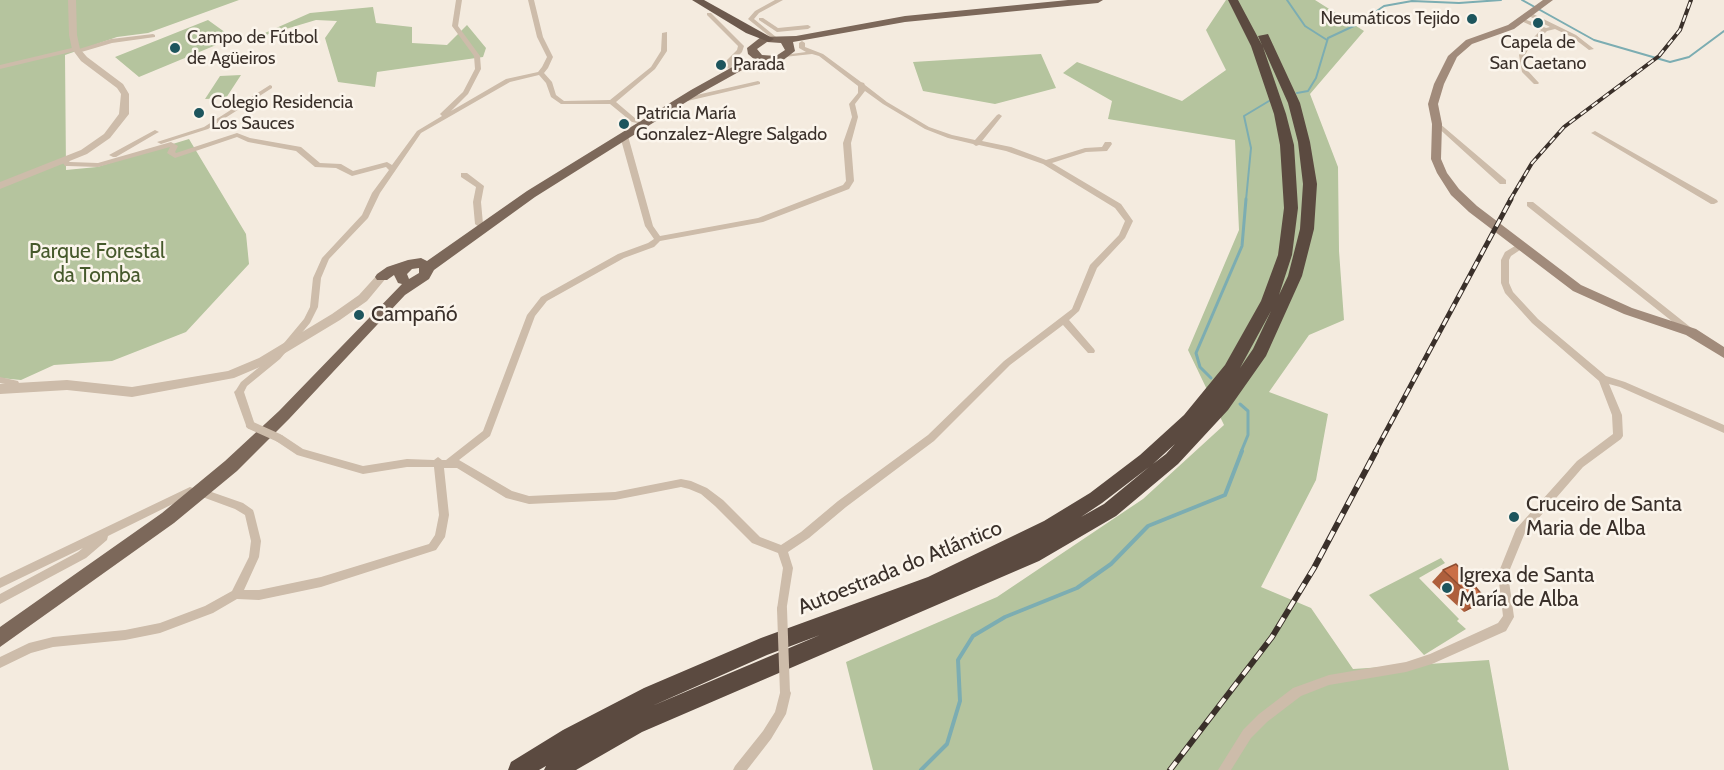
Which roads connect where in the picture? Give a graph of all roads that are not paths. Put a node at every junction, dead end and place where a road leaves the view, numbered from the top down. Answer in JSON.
{"nodes":[{"id":1,"x":72,"y":0,"type":"edge"},
{"id":2,"x":459,"y":0,"type":"edge"},
{"id":3,"x":531,"y":0,"type":"edge"},
{"id":4,"x":780,"y":0,"type":"edge"},
{"id":5,"x":1098,"y":0,"type":"edge"},
{"id":6,"x":1233,"y":0,"type":"edge"},
{"id":7,"x":1244,"y":0,"type":"edge"},
{"id":8,"x":1549,"y":0,"type":"edge"},
{"id":9,"x":698,"y":1,"type":"edge"},
{"id":10,"x":755,"y":13,"type":"junction"},
{"id":11,"x":1532,"y":13,"type":"junction"},
{"id":12,"x":708,"y":14,"type":"dead end"},
{"id":13,"x":858,"y":26,"type":"junction"},
{"id":14,"x":808,"y":27,"type":"dead end"},
{"id":15,"x":1556,"y":27,"type":"junction"},
{"id":16,"x":1545,"y":30,"type":"junction"},
{"id":17,"x":664,"y":33,"type":"dead end"},
{"id":18,"x":153,"y":36,"type":"dead end"},
{"id":19,"x":768,"y":36,"type":"junction"},
{"id":20,"x":806,"y":47,"type":"junction"},
{"id":21,"x":753,"y":48,"type":"junction"},
{"id":22,"x":1591,"y":49,"type":"dead end"},
{"id":23,"x":77,"y":50,"type":"junction"},
{"id":24,"x":789,"y":51,"type":"junction"},
{"id":25,"x":820,"y":55,"type":"junction"},
{"id":26,"x":768,"y":60,"type":"junction"},
{"id":27,"x":0,"y":67,"type":"edge"},
{"id":28,"x":729,"y":68,"type":"junction"},
{"id":29,"x":540,"y":73,"type":"junction"},
{"id":30,"x":758,"y":82,"type":"dead end"},
{"id":31,"x":1536,"y":83,"type":"dead end"},
{"id":32,"x":862,"y":84,"type":"junction"},
{"id":33,"x":270,"y":87,"type":"dead end"},
{"id":34,"x":699,"y":95,"type":"junction"},
{"id":35,"x":612,"y":102,"type":"junction"},
{"id":36,"x":999,"y":116,"type":"dead end"},
{"id":37,"x":437,"y":119,"type":"junction"},
{"id":38,"x":637,"y":123,"type":"junction"},
{"id":39,"x":1437,"y":124,"type":"junction"},
{"id":40,"x":155,"y":132,"type":"dead end"},
{"id":41,"x":1595,"y":133,"type":"dead end"},
{"id":42,"x":622,"y":140,"type":"junction"},
{"id":43,"x":976,"y":144,"type":"junction"},
{"id":44,"x":1108,"y":144,"type":"dead end"},
{"id":45,"x":121,"y":158,"type":"junction"},
{"id":46,"x":66,"y":160,"type":"junction"},
{"id":47,"x":1046,"y":162,"type":"junction"},
{"id":48,"x":85,"y":166,"type":"junction"},
{"id":49,"x":393,"y":170,"type":"junction"},
{"id":50,"x":464,"y":175,"type":"dead end"},
{"id":51,"x":1503,"y":182,"type":"dead end"},
{"id":52,"x":0,"y":186,"type":"edge"},
{"id":53,"x":1714,"y":202,"type":"dead end"},
{"id":54,"x":1530,"y":204,"type":"dead end"},
{"id":55,"x":479,"y":224,"type":"junction"},
{"id":56,"x":658,"y":239,"type":"junction"},
{"id":57,"x":1520,"y":246,"type":"junction"},
{"id":58,"x":424,"y":265,"type":"junction"},
{"id":59,"x":405,"y":276,"type":"junction"},
{"id":60,"x":382,"y":277,"type":"joint"},
{"id":61,"x":1064,"y":320,"type":"junction"},
{"id":62,"x":1691,"y":332,"type":"junction"},
{"id":63,"x":284,"y":349,"type":"junction"},
{"id":64,"x":1091,"y":351,"type":"dead end"},
{"id":65,"x":1724,"y":353,"type":"edge"},
{"id":66,"x":1603,"y":379,"type":"junction"},
{"id":67,"x":0,"y":380,"type":"edge"},
{"id":68,"x":0,"y":389,"type":"edge"},
{"id":69,"x":14,"y":389,"type":"junction"},
{"id":70,"x":1724,"y":429,"type":"edge"},
{"id":71,"x":438,"y":461,"type":"junction"},
{"id":72,"x":450,"y":462,"type":"junction"},
{"id":73,"x":195,"y":492,"type":"junction"},
{"id":74,"x":108,"y":532,"type":"junction"},
{"id":75,"x":782,"y":550,"type":"junction"},
{"id":76,"x":0,"y":583,"type":"edge"},
{"id":77,"x":236,"y":594,"type":"junction"},
{"id":78,"x":0,"y":599,"type":"edge"},
{"id":79,"x":0,"y":628,"type":"edge"},
{"id":80,"x":0,"y":638,"type":"edge"},
{"id":81,"x":0,"y":663,"type":"edge"},
{"id":82,"x":519,"y":770,"type":"edge"},
{"id":83,"x":555,"y":770,"type":"edge"},
{"id":84,"x":739,"y":770,"type":"edge"},
{"id":85,"x":1224,"y":770,"type":"edge"}],
"edges":[{"from":1,"to":23,"type":"street"},
{"from":2,"to":37,"type":"street"},
{"from":3,"to":29,"type":"street"},
{"from":4,"to":10,"type":"street"},
{"from":5,"to":13,"type":"main road"},
{"from":6,"to":82,"type":"highway","name":"Autoestrada do Atlántico"},
{"from":7,"to":83,"type":"highway","name":"Autoestrada do Atlántico"},
{"from":8,"to":11,"type":"main road"},
{"from":9,"to":19,"type":"highway"},
{"from":9,"to":21,"type":"highway"},
{"from":10,"to":14,"type":"street"},
{"from":10,"to":19,"type":"street"},
{"from":11,"to":15,"type":"street"},
{"from":11,"to":16,"type":"street"},
{"from":11,"to":39,"type":"main road"},
{"from":12,"to":28,"type":"street"},
{"from":13,"to":19,"type":"main road"},
{"from":13,"to":20,"type":"main road"},
{"from":15,"to":16,"type":"street"},
{"from":15,"to":22,"type":"street"},
{"from":16,"to":31,"type":"street"},
{"from":17,"to":35,"type":"street"},
{"from":18,"to":23,"type":"street"},
{"from":19,"to":21,"type":"main road"},
{"from":19,"to":24,"type":"main road"},
{"from":20,"to":24,"type":"main road"},
{"from":20,"to":25,"type":"street"},
{"from":21,"to":26,"type":"main road"},
{"from":21,"to":28,"type":"main road"},
{"from":23,"to":27,"type":"street"},
{"from":23,"to":46,"type":"street"},
{"from":24,"to":25,"type":"street"},
{"from":24,"to":26,"type":"main road"},
{"from":25,"to":32,"type":"street"},
{"from":26,"to":34,"type":"main road"},
{"from":28,"to":38,"type":"main road"},
{"from":29,"to":35,"type":"street"},
{"from":29,"to":37,"type":"street"},
{"from":30,"to":34,"type":"street"},
{"from":32,"to":43,"type":"street"},
{"from":32,"to":56,"type":"street"},
{"from":33,"to":45,"type":"street"},
{"from":34,"to":42,"type":"main road"},
{"from":35,"to":38,"type":"street"},
{"from":36,"to":43,"type":"street"},
{"from":37,"to":49,"type":"street"},
{"from":38,"to":55,"type":"main road"},
{"from":39,"to":51,"type":"street"},
{"from":39,"to":57,"type":"main road"},
{"from":40,"to":48,"type":"street"},
{"from":41,"to":53,"type":"street"},
{"from":42,"to":56,"type":"street"},
{"from":42,"to":58,"type":"main road"},
{"from":43,"to":47,"type":"street"},
{"from":44,"to":47,"type":"street"},
{"from":45,"to":48,"type":"street"},
{"from":45,"to":49,"type":"street"},
{"from":46,"to":48,"type":"street"},
{"from":46,"to":52,"type":"street"},
{"from":47,"to":61,"type":"street"},
{"from":49,"to":63,"type":"street"},
{"from":50,"to":55,"type":"street"},
{"from":54,"to":62,"type":"street"},
{"from":55,"to":58,"type":"main road"},
{"from":56,"to":72,"type":"street"},
{"from":57,"to":62,"type":"main road"},
{"from":57,"to":66,"type":"street"},
{"from":58,"to":59,"type":"main road"},
{"from":59,"to":60,"type":"main road"},
{"from":59,"to":73,"type":"main road"},
{"from":60,"to":63,"type":"street"},
{"from":61,"to":64,"type":"street"},
{"from":61,"to":75,"type":"street"},
{"from":62,"to":65,"type":"main road"},
{"from":63,"to":69,"type":"street"},
{"from":63,"to":71,"type":"street","bridge":true},
{"from":66,"to":70,"type":"street"},
{"from":66,"to":85,"type":"street"},
{"from":67,"to":69,"type":"street"},
{"from":68,"to":69,"type":"street"},
{"from":71,"to":72,"type":"street"},
{"from":71,"to":77,"type":"street"},
{"from":72,"to":75,"type":"street"},
{"from":73,"to":74,"type":"street"},
{"from":73,"to":77,"type":"street"},
{"from":73,"to":79,"type":"main road"},
{"from":73,"to":80,"type":"main road"},
{"from":74,"to":76,"type":"street"},
{"from":74,"to":78,"type":"street"},
{"from":75,"to":84,"type":"street","bridge":true},
{"from":77,"to":81,"type":"street"}]}
